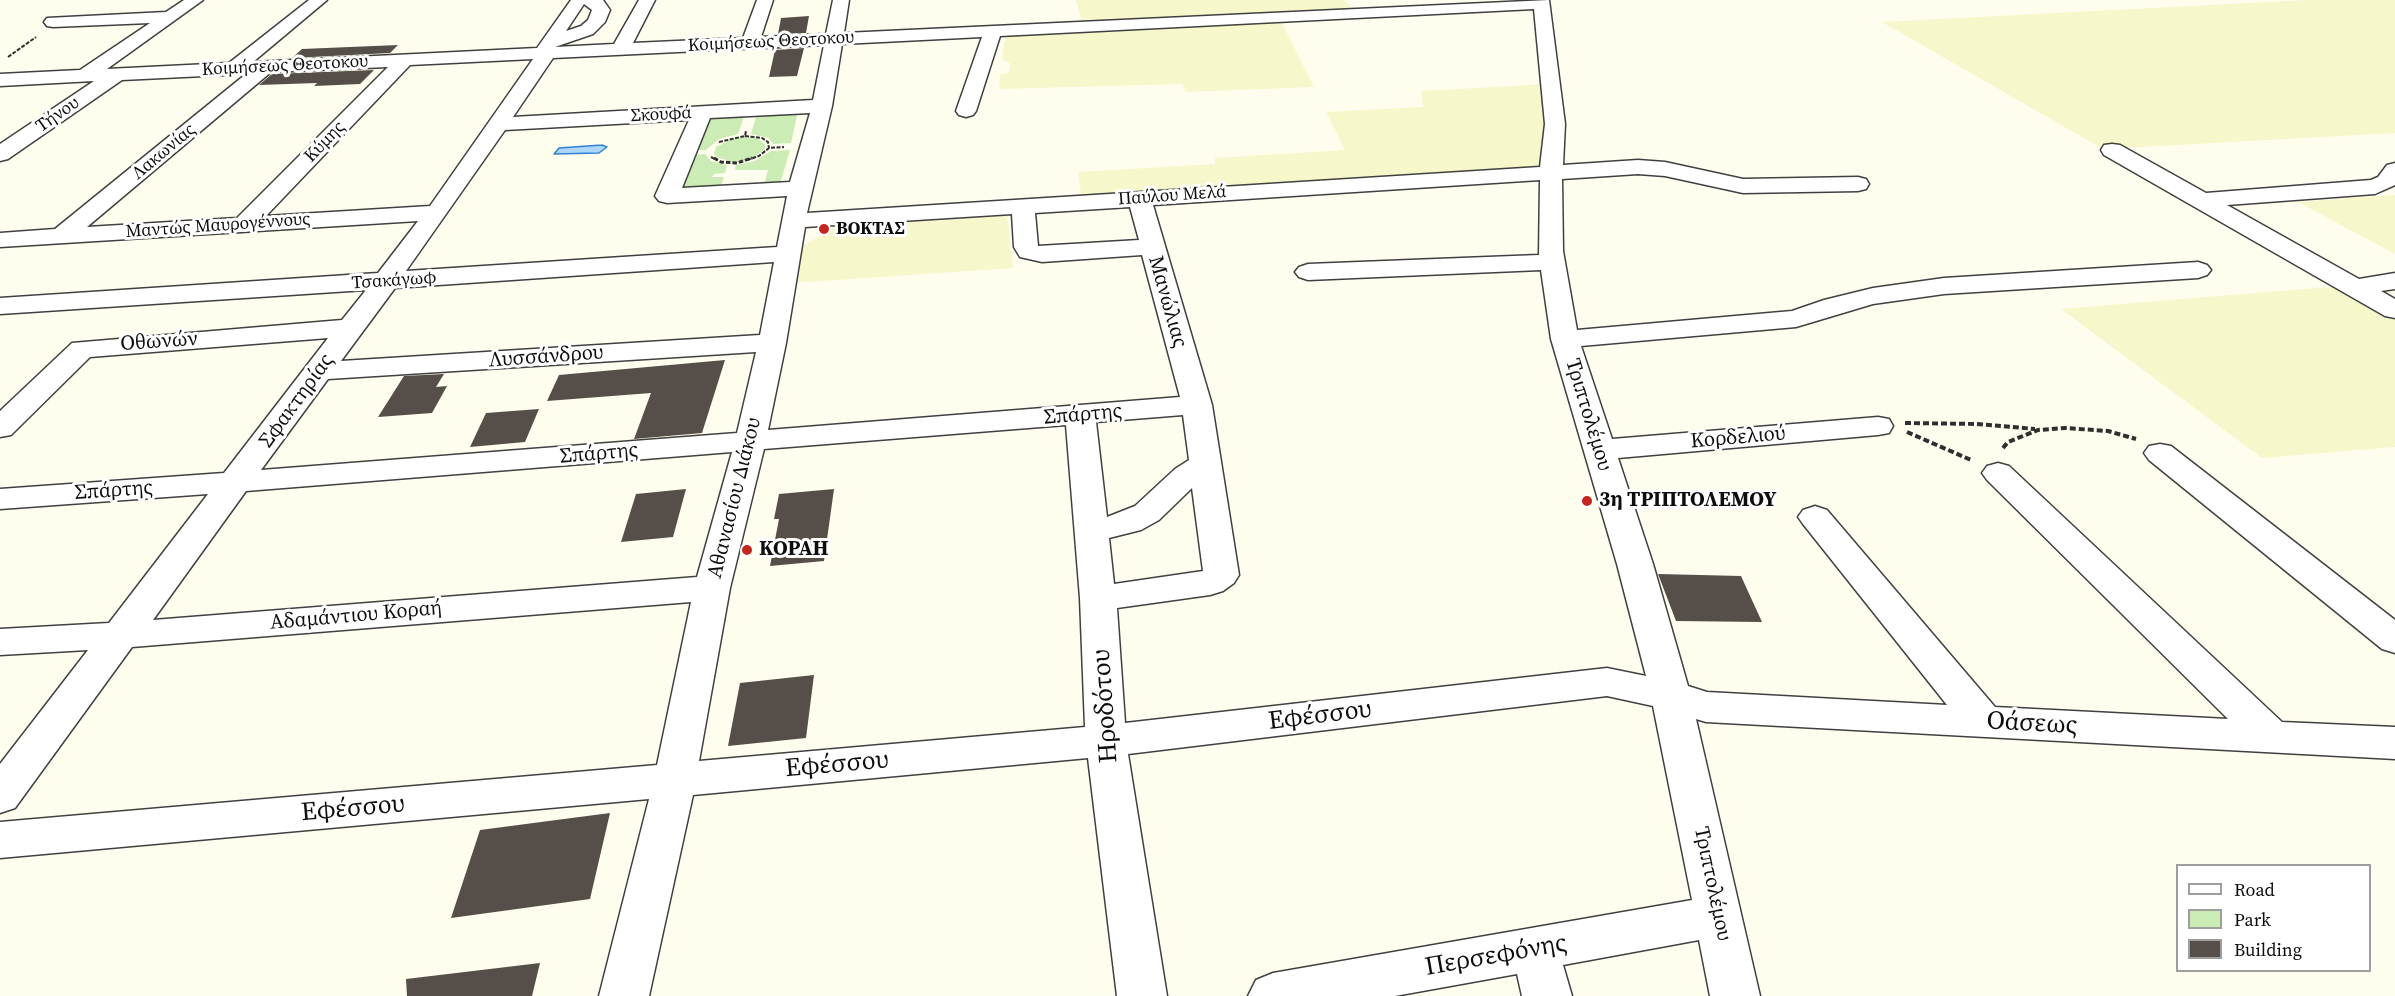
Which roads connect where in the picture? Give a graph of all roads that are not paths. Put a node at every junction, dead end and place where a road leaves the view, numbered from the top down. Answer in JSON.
{"nodes":[{"id":1,"x":195,"y":0,"type":"edge"},
{"id":2,"x":319,"y":0,"type":"edge"},
{"id":3,"x":330,"y":0,"type":"edge"},
{"id":4,"x":579,"y":0,"type":"edge"},
{"id":5,"x":588,"y":0,"type":"edge"},
{"id":6,"x":647,"y":0,"type":"edge"},
{"id":7,"x":765,"y":0,"type":"edge"},
{"id":8,"x":841,"y":0,"type":"edge"},
{"id":9,"x":1541,"y":2,"type":"edge"},
{"id":10,"x":63,"y":7,"type":"dead end"},
{"id":11,"x":170,"y":17,"type":"junction"},
{"id":12,"x":993,"y":31,"type":"junction"},
{"id":13,"x":833,"y":39,"type":"junction"},
{"id":14,"x":750,"y":43,"type":"junction"},
{"id":15,"x":548,"y":48,"type":"junction"},
{"id":16,"x":620,"y":50,"type":"junction"},
{"id":17,"x":405,"y":60,"type":"junction"},
{"id":18,"x":266,"y":67,"type":"junction"},
{"id":19,"x":233,"y":69,"type":"junction"},
{"id":20,"x":116,"y":75,"type":"junction"},
{"id":21,"x":84,"y":76,"type":"junction"},
{"id":22,"x":0,"y":80,"type":"edge"},
{"id":23,"x":822,"y":106,"type":"junction"},
{"id":24,"x":966,"y":111,"type":"dead end"},
{"id":25,"x":702,"y":112,"type":"junction"},
{"id":26,"x":500,"y":124,"type":"junction"},
{"id":27,"x":2112,"y":150,"type":"dead end"},
{"id":28,"x":0,"y":154,"type":"edge"},
{"id":29,"x":2395,"y":170,"type":"edge"},
{"id":30,"x":1551,"y":172,"type":"junction"},
{"id":31,"x":1858,"y":184,"type":"dead end"},
{"id":32,"x":800,"y":188,"type":"junction"},
{"id":33,"x":1139,"y":198,"type":"junction"},
{"id":34,"x":2202,"y":201,"type":"junction"},
{"id":35,"x":1023,"y":206,"type":"junction"},
{"id":36,"x":437,"y":213,"type":"junction"},
{"id":37,"x":794,"y":221,"type":"junction"},
{"id":38,"x":244,"y":225,"type":"junction"},
{"id":39,"x":62,"y":236,"type":"junction"},
{"id":40,"x":0,"y":240,"type":"edge"},
{"id":41,"x":1152,"y":247,"type":"junction"},
{"id":42,"x":788,"y":254,"type":"junction"},
{"id":43,"x":1553,"y":262,"type":"junction"},
{"id":44,"x":2198,"y":270,"type":"dead end"},
{"id":45,"x":1308,"y":272,"type":"dead end"},
{"id":46,"x":2395,"y":281,"type":"edge"},
{"id":47,"x":385,"y":282,"type":"junction"},
{"id":48,"x":2355,"y":287,"type":"junction"},
{"id":49,"x":0,"y":306,"type":"edge"},
{"id":50,"x":2395,"y":310,"type":"edge"},
{"id":51,"x":350,"y":328,"type":"junction"},
{"id":52,"x":1565,"y":339,"type":"junction"},
{"id":53,"x":772,"y":343,"type":"junction"},
{"id":54,"x":320,"y":371,"type":"junction"},
{"id":55,"x":1197,"y":405,"type":"junction"},
{"id":56,"x":1080,"y":416,"type":"junction"},
{"id":57,"x":1878,"y":426,"type":"road end"},
{"id":58,"x":0,"y":428,"type":"edge"},
{"id":59,"x":750,"y":442,"type":"junction"},
{"id":60,"x":1599,"y":450,"type":"junction"},
{"id":61,"x":2160,"y":453,"type":"road end"},
{"id":62,"x":1206,"y":463,"type":"junction"},
{"id":63,"x":1998,"y":473,"type":"road end"},
{"id":64,"x":237,"y":482,"type":"junction"},
{"id":65,"x":0,"y":499,"type":"edge"},
{"id":66,"x":1815,"y":517,"type":"dead end"},
{"id":67,"x":1092,"y":531,"type":"junction"},
{"id":68,"x":712,"y":588,"type":"junction"},
{"id":69,"x":1098,"y":598,"type":"junction"},
{"id":70,"x":123,"y":635,"type":"junction"},
{"id":71,"x":2395,"y":640,"type":"edge"},
{"id":72,"x":0,"y":642,"type":"edge"},
{"id":73,"x":1671,"y":695,"type":"junction"},
{"id":74,"x":1984,"y":722,"type":"junction"},
{"id":75,"x":2272,"y":736,"type":"junction"},
{"id":76,"x":1106,"y":741,"type":"junction"},
{"id":77,"x":2395,"y":743,"type":"edge"},
{"id":78,"x":675,"y":780,"type":"junction"},
{"id":79,"x":0,"y":796,"type":"edge"},
{"id":80,"x":0,"y":840,"type":"edge"},
{"id":81,"x":1719,"y":916,"type":"junction"},
{"id":82,"x":1534,"y":949,"type":"junction"},
{"id":83,"x":624,"y":996,"type":"edge"},
{"id":84,"x":1142,"y":996,"type":"edge"},
{"id":85,"x":1273,"y":996,"type":"edge"},
{"id":86,"x":1547,"y":996,"type":"edge"},
{"id":87,"x":1735,"y":996,"type":"edge"}],
"edges":[{"from":1,"to":11,"type":"street"},
{"from":2,"to":3,"type":"street"},
{"from":2,"to":19,"type":"street"},
{"from":4,"to":15,"type":"street","name":"Σφακτηρίας"},
{"from":5,"to":15,"type":"street"},
{"from":6,"to":16,"type":"street"},
{"from":7,"to":14,"type":"street"},
{"from":8,"to":13,"type":"street","name":"Αθανασίου Διάκου"},
{"from":9,"to":12,"type":"street","name":"Κοιμήσεως Θεοτοκου"},
{"from":9,"to":30,"type":"street","name":"Τριπτολέμου"},
{"from":10,"to":11,"type":"street"},
{"from":11,"to":21,"type":"street"},
{"from":12,"to":13,"type":"street","name":"Κοιμήσεως Θεοτοκου"},
{"from":12,"to":24,"type":"street"},
{"from":13,"to":14,"type":"street","name":"Κοιμήσεως Θεοτοκου"},
{"from":13,"to":23,"type":"street","name":"Αθανασίου Διάκου"},
{"from":14,"to":16,"type":"street","name":"Κοιμήσεως Θεοτοκου"},
{"from":15,"to":16,"type":"street","name":"Κοιμήσεως Θεοτοκου"},
{"from":15,"to":17,"type":"street","name":"Κοιμήσεως Θεοτοκου"},
{"from":15,"to":26,"type":"street","name":"Σφακτηρίας"},
{"from":17,"to":18,"type":"street","name":"Κοιμήσεως Θεοτοκου"},
{"from":17,"to":38,"type":"street","name":"Κύμης"},
{"from":18,"to":19,"type":"street","name":"Κοιμήσεως Θεοτοκου"},
{"from":18,"to":39,"type":"street","name":"Λακωνίας"},
{"from":19,"to":20,"type":"street","name":"Κοιμήσεως Θεοτοκου"},
{"from":20,"to":21,"type":"street","name":"Κοιμήσεως Θεοτοκου"},
{"from":20,"to":28,"type":"street","name":"Τήνου"},
{"from":21,"to":22,"type":"street","name":"Κοιμήσεως Θεοτοκου"},
{"from":23,"to":25,"type":"street","name":"Σκουφά"},
{"from":23,"to":32,"type":"street","name":"Αθανασίου Διάκου"},
{"from":25,"to":26,"type":"street","name":"Σκουφά"},
{"from":25,"to":32,"type":"street"},
{"from":26,"to":36,"type":"street","name":"Σφακτηρίας"},
{"from":27,"to":34,"type":"street"},
{"from":29,"to":34,"type":"street"},
{"from":30,"to":31,"type":"street","name":"Παύλου Μελά"},
{"from":30,"to":33,"type":"street","name":"Παύλου Μελά"},
{"from":30,"to":43,"type":"street","name":"Τριπτολέμου"},
{"from":32,"to":37,"type":"street","name":"Αθανασίου Διάκου"},
{"from":33,"to":35,"type":"street","name":"Παύλου Μελά"},
{"from":33,"to":41,"type":"street","name":"Μανώλιας"},
{"from":34,"to":48,"type":"street"},
{"from":35,"to":37,"type":"street","name":"Παύλου Μελά"},
{"from":35,"to":41,"type":"street"},
{"from":36,"to":38,"type":"street","name":"Μαντώς Μαυρογέννους"},
{"from":36,"to":47,"type":"street","name":"Σφακτηρίας"},
{"from":37,"to":42,"type":"street","name":"Αθανασίου Διάκου"},
{"from":38,"to":39,"type":"street","name":"Μαντώς Μαυρογέννους"},
{"from":39,"to":40,"type":"street","name":"Μαντώς Μαυρογέννους"},
{"from":41,"to":55,"type":"street","name":"Μανώλιας"},
{"from":42,"to":47,"type":"street","name":"Τσακάγωφ"},
{"from":42,"to":53,"type":"street","name":"Αθανασίου Διάκου"},
{"from":43,"to":45,"type":"street"},
{"from":43,"to":52,"type":"street","name":"Τριπτολέμου"},
{"from":44,"to":52,"type":"street"},
{"from":46,"to":48,"type":"street"},
{"from":47,"to":49,"type":"street","name":"Τσακάγωφ"},
{"from":47,"to":51,"type":"street","name":"Σφακτηρίας"},
{"from":48,"to":50,"type":"street"},
{"from":51,"to":54,"type":"street","name":"Σφακτηρίας"},
{"from":51,"to":58,"type":"street","name":"Οθωνών"},
{"from":52,"to":60,"type":"street","name":"Τριπτολέμου"},
{"from":53,"to":54,"type":"street","name":"Λυσσάνδρου"},
{"from":53,"to":59,"type":"street","name":"Αθανασίου Διάκου"},
{"from":54,"to":64,"type":"street","name":"Σφακτηρίας"},
{"from":55,"to":56,"type":"street","name":"Σπάρτης"},
{"from":55,"to":62,"type":"street","name":"Μανώλιας"},
{"from":56,"to":59,"type":"street","name":"Σπάρτης"},
{"from":56,"to":67,"type":"street","name":"Ηροδότου"},
{"from":57,"to":60,"type":"street","name":"Κορδελιού"},
{"from":59,"to":64,"type":"street","name":"Σπάρτης"},
{"from":59,"to":68,"type":"street","name":"Αθανασίου Διάκου"},
{"from":60,"to":73,"type":"street","name":"Τριπτολέμου"},
{"from":61,"to":71,"type":"street"},
{"from":62,"to":67,"type":"street"},
{"from":62,"to":69,"type":"street","name":"Μανώλιας"},
{"from":63,"to":75,"type":"street"},
{"from":64,"to":65,"type":"street","name":"Σπάρτης"},
{"from":64,"to":70,"type":"street","name":"Σφακτηρίας"},
{"from":66,"to":74,"type":"street"},
{"from":67,"to":69,"type":"street","name":"Ηροδότου"},
{"from":68,"to":70,"type":"street","name":"Αδαμάντιου Κοραή"},
{"from":68,"to":78,"type":"street","name":"Αθανασίου Διάκου"},
{"from":69,"to":76,"type":"street","name":"Ηροδότου"},
{"from":70,"to":72,"type":"street","name":"Αδαμάντιου Κοραή"},
{"from":70,"to":79,"type":"street","name":"Σφακτηρίας"},
{"from":73,"to":74,"type":"street","name":"Οάσεως"},
{"from":73,"to":76,"type":"street","name":"Εφέσσου"},
{"from":73,"to":81,"type":"street","name":"Τριπτολέμου"},
{"from":74,"to":75,"type":"street","name":"Οάσεως"},
{"from":75,"to":77,"type":"street","name":"Οάσεως"},
{"from":76,"to":78,"type":"street","name":"Εφέσσου"},
{"from":76,"to":84,"type":"street","name":"Ηροδότου"},
{"from":78,"to":80,"type":"street","name":"Εφέσσου"},
{"from":78,"to":83,"type":"street","name":"Αθανασίου Διάκου"},
{"from":81,"to":82,"type":"street","name":"Περσεφόνης"},
{"from":81,"to":87,"type":"street","name":"Τριπτολέμου"},
{"from":82,"to":85,"type":"street","name":"Περσεφόνης"},
{"from":82,"to":86,"type":"street"}]}
